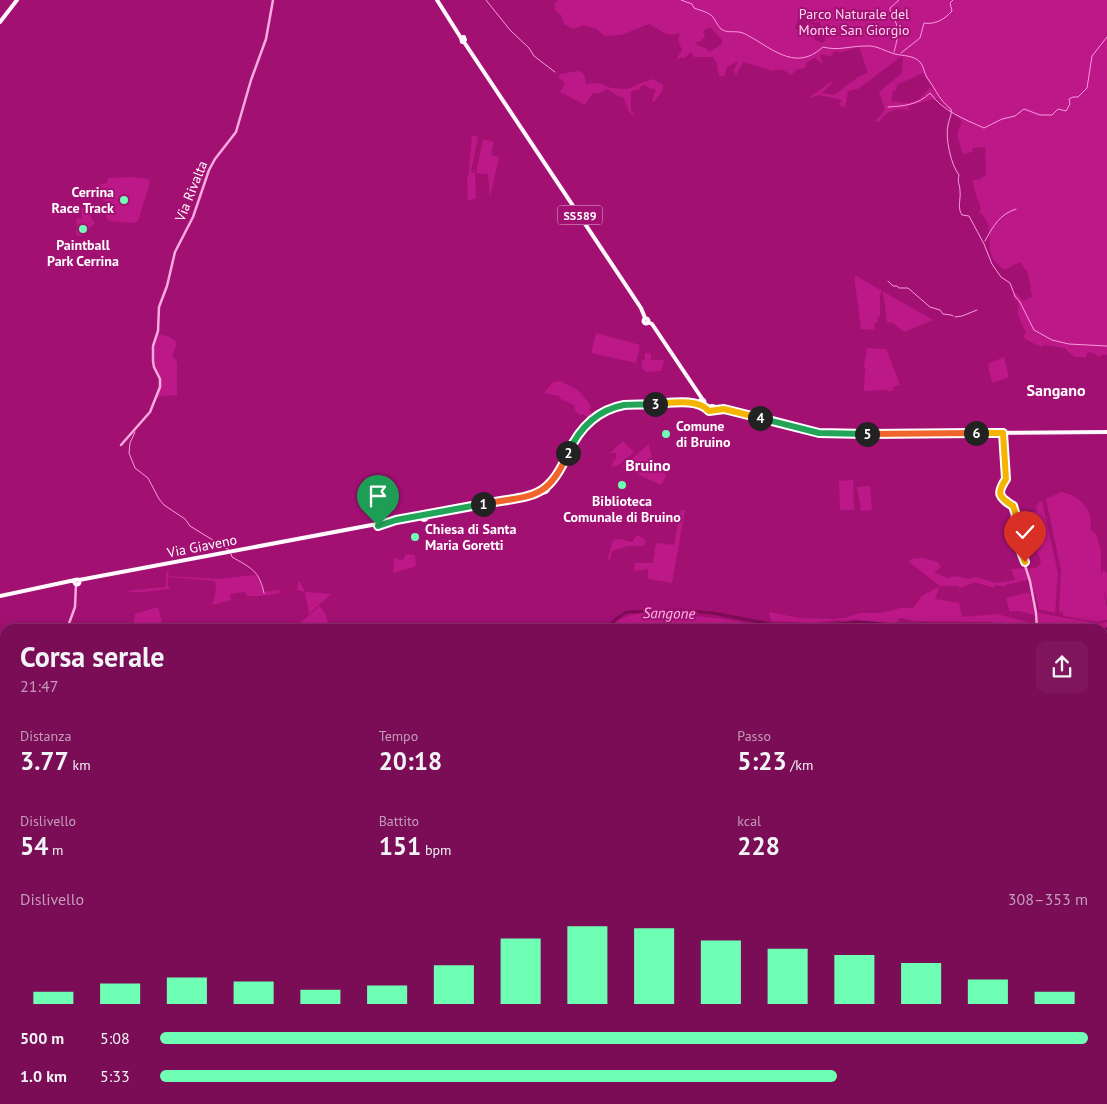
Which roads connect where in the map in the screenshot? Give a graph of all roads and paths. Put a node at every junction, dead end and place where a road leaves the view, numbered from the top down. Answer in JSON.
{"nodes":[{"id":1,"x":17,"y":0,"type":"edge"},
{"id":2,"x":273,"y":0,"type":"edge"},
{"id":3,"x":437,"y":0,"type":"edge"},
{"id":4,"x":0,"y":22,"type":"edge"},
{"id":5,"x":701,"y":402,"type":"junction"},
{"id":6,"x":1107,"y":432,"type":"edge"},
{"id":7,"x":1003,"y":433,"type":"junction"},
{"id":8,"x":122,"y":444,"type":"dead end"},
{"id":9,"x":77,"y":582,"type":"junction"},
{"id":10,"x":0,"y":596,"type":"edge"},
{"id":11,"x":69,"y":624,"type":"edge"},
{"id":12,"x":1036,"y":624,"type":"edge"}],
"edges":[{"from":1,"to":4,"type":"main road"},
{"from":2,"to":8,"type":"street","name":"Via Rivalta"},
{"from":3,"to":5,"type":"main road","number":"SS589"},
{"from":5,"to":7,"type":"main road","number":"SS589"},
{"from":5,"to":9,"type":"main road","name":"Via Giaveno"},
{"from":6,"to":7,"type":"main road","number":"SS589"},
{"from":7,"to":12,"type":"street"},
{"from":9,"to":10,"type":"main road","name":"Via Giaveno"},
{"from":9,"to":11,"type":"street"}]}
